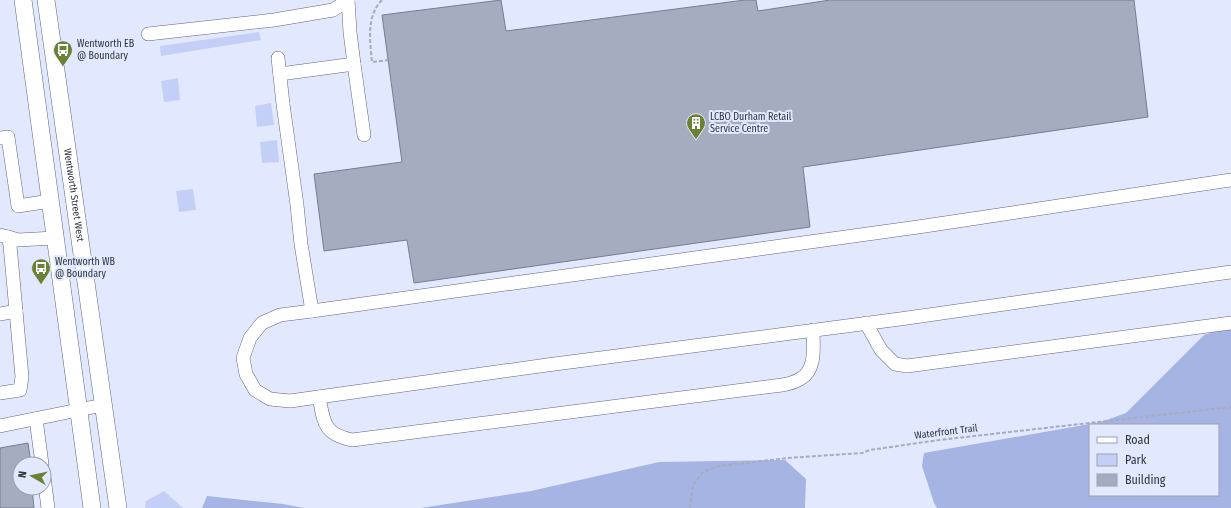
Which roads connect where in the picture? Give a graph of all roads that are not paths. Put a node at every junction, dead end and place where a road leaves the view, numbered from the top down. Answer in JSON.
{"nodes":[{"id":1,"x":23,"y":0,"type":"edge"},
{"id":2,"x":46,"y":0,"type":"edge"},
{"id":3,"x":348,"y":0,"type":"edge"},
{"id":4,"x":148,"y":34,"type":"dead end"},
{"id":5,"x":278,"y":58,"type":"dead end"},
{"id":6,"x":354,"y":64,"type":"junction"},
{"id":7,"x":280,"y":74,"type":"junction"},
{"id":8,"x":364,"y":135,"type":"dead end"},
{"id":9,"x":0,"y":138,"type":"edge"},
{"id":10,"x":1231,"y":180,"type":"edge"},
{"id":11,"x":50,"y":201,"type":"junction"},
{"id":12,"x":4,"y":236,"type":"edge"},
{"id":13,"x":55,"y":238,"type":"junction"},
{"id":14,"x":1231,"y":272,"type":"edge"},
{"id":15,"x":16,"y":311,"type":"junction"},
{"id":16,"x":312,"y":311,"type":"junction"},
{"id":17,"x":0,"y":314,"type":"edge"},
{"id":18,"x":1231,"y":322,"type":"edge"},
{"id":19,"x":866,"y":323,"type":"junction"},
{"id":20,"x":813,"y":330,"type":"junction"},
{"id":21,"x":0,"y":394,"type":"edge"},
{"id":22,"x":319,"y":397,"type":"junction"},
{"id":23,"x":103,"y":405,"type":"junction"},
{"id":24,"x":78,"y":410,"type":"junction"},
{"id":25,"x":36,"y":420,"type":"junction"},
{"id":26,"x":0,"y":426,"type":"edge"},
{"id":27,"x":41,"y":456,"type":"edge"},
{"id":28,"x":46,"y":496,"type":"edge"},
{"id":29,"x":48,"y":508,"type":"edge"},
{"id":30,"x":92,"y":508,"type":"edge"},
{"id":31,"x":118,"y":508,"type":"edge"}],
"edges":[{"from":1,"to":11,"type":"main road"},
{"from":2,"to":23,"type":"main road","name":"Wentworth Street West"},
{"from":3,"to":4,"type":"lane"},
{"from":3,"to":6,"type":"lane"},
{"from":5,"to":7,"type":"lane"},
{"from":6,"to":7,"type":"lane"},
{"from":6,"to":8,"type":"lane"},
{"from":7,"to":16,"type":"lane"},
{"from":9,"to":11,"type":"lane"},
{"from":10,"to":16,"type":"lane"},
{"from":11,"to":13,"type":"main road"},
{"from":12,"to":13,"type":"lane"},
{"from":12,"to":15,"type":"lane"},
{"from":13,"to":24,"type":"main road"},
{"from":14,"to":19,"type":"lane"},
{"from":15,"to":17,"type":"lane"},
{"from":15,"to":21,"type":"lane"},
{"from":16,"to":22,"type":"lane"},
{"from":18,"to":19,"type":"lane"},
{"from":19,"to":20,"type":"lane"},
{"from":20,"to":22,"type":"lane"},
{"from":20,"to":22,"type":"lane"},
{"from":23,"to":24,"type":"lane"},
{"from":23,"to":31,"type":"main road","name":"Wentworth Street West"},
{"from":24,"to":25,"type":"lane"},
{"from":24,"to":30,"type":"main road"},
{"from":25,"to":26,"type":"lane"},
{"from":25,"to":27,"type":"lane"},
{"from":28,"to":29,"type":"lane"}]}
